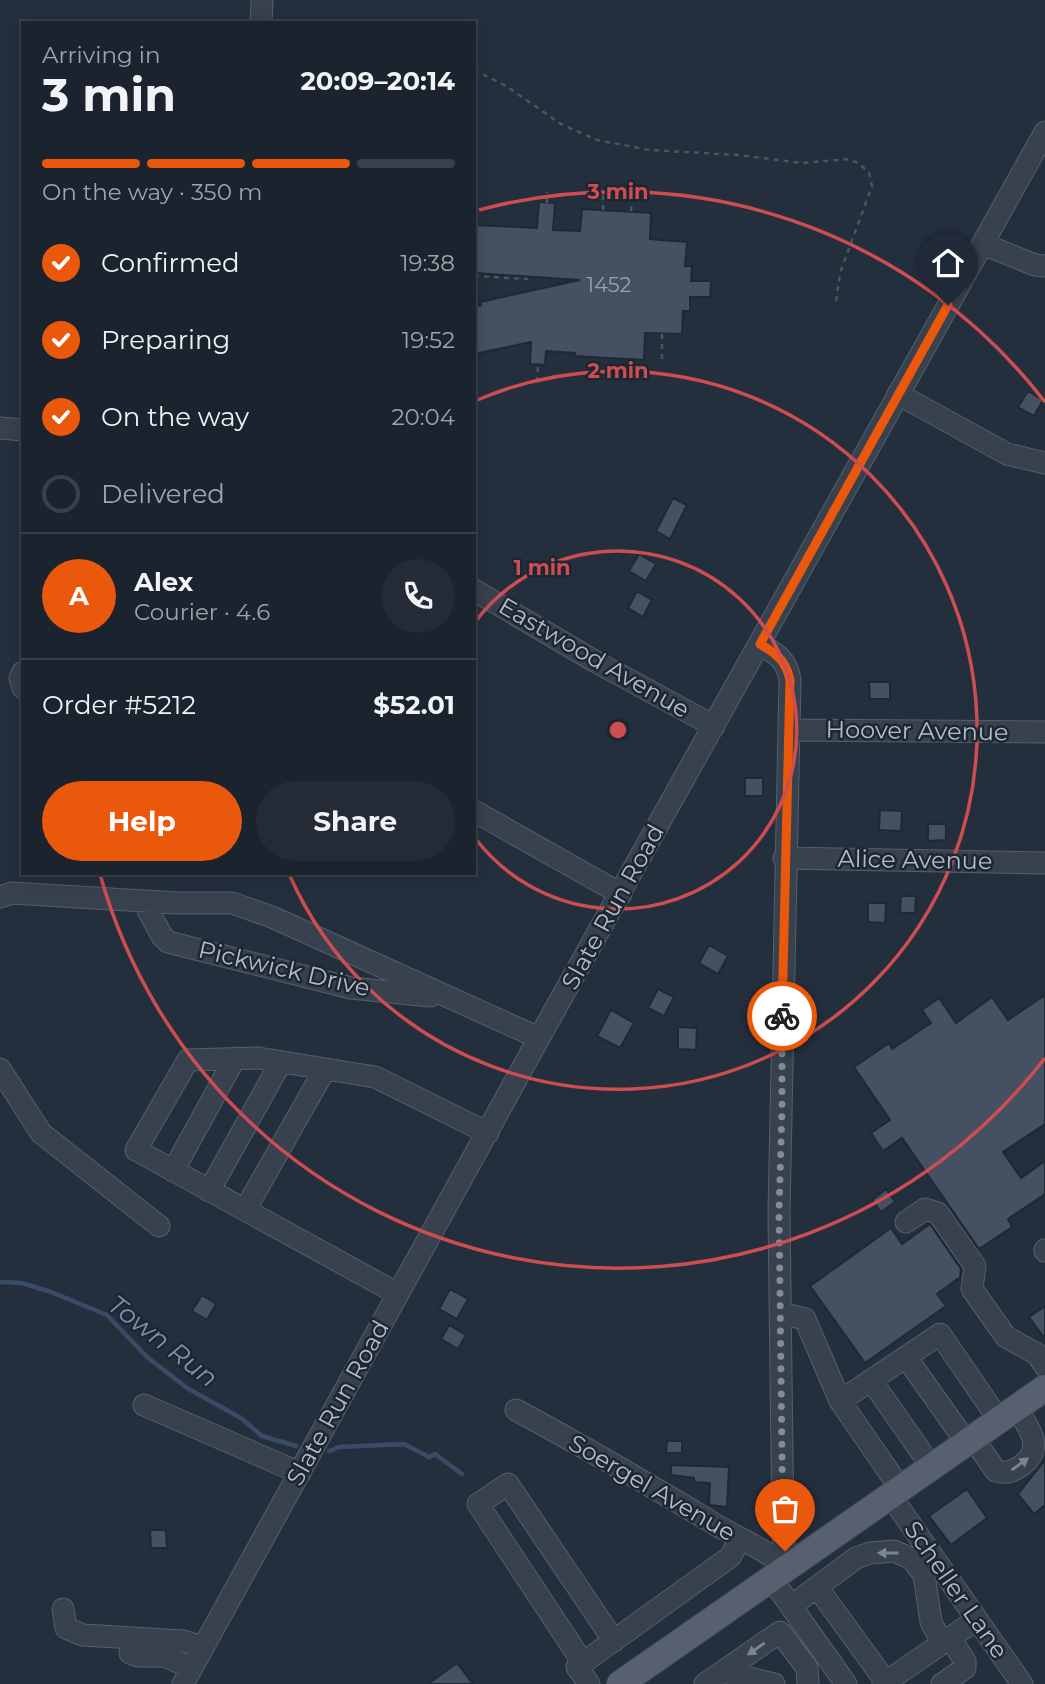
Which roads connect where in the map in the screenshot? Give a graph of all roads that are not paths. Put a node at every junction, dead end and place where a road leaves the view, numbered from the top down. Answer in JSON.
{"nodes":[{"id":1,"x":262,"y":0,"type":"edge"},
{"id":2,"x":261,"y":21,"type":"edge"},
{"id":3,"x":1045,"y":132,"type":"edge"},
{"id":4,"x":983,"y":244,"type":"junction"},
{"id":5,"x":1045,"y":266,"type":"edge"},
{"id":6,"x":898,"y":394,"type":"junction"},
{"id":7,"x":0,"y":428,"type":"edge"},
{"id":8,"x":21,"y":430,"type":"edge"},
{"id":9,"x":1045,"y":463,"type":"edge"},
{"id":10,"x":476,"y":591,"type":"edge"},
{"id":11,"x":760,"y":644,"type":"junction"},
{"id":12,"x":714,"y":726,"type":"junction"},
{"id":13,"x":789,"y":730,"type":"junction"},
{"id":14,"x":1045,"y":733,"type":"edge"},
{"id":15,"x":476,"y":812,"type":"edge"},
{"id":16,"x":785,"y":858,"type":"junction"},
{"id":17,"x":1045,"y":863,"type":"edge"},
{"id":18,"x":621,"y":894,"type":"junction"},
{"id":19,"x":0,"y":897,"type":"edge"},
{"id":20,"x":143,"y":901,"type":"junction"},
{"id":21,"x":448,"y":998,"type":"junction"},
{"id":22,"x":539,"y":1038,"type":"junction"},
{"id":23,"x":235,"y":1058,"type":"junction"},
{"id":24,"x":281,"y":1062,"type":"junction"},
{"id":25,"x":0,"y":1069,"type":"edge"},
{"id":26,"x":325,"y":1069,"type":"junction"},
{"id":27,"x":488,"y":1133,"type":"junction"},
{"id":28,"x":173,"y":1171,"type":"junction"},
{"id":29,"x":209,"y":1191,"type":"junction"},
{"id":30,"x":245,"y":1210,"type":"junction"},
{"id":31,"x":906,"y":1222,"type":"dead end"},
{"id":32,"x":159,"y":1226,"type":"dead end"},
{"id":33,"x":398,"y":1294,"type":"junction"},
{"id":34,"x":780,"y":1313,"type":"junction"},
{"id":35,"x":906,"y":1357,"type":"junction"},
{"id":36,"x":1045,"y":1366,"type":"edge"},
{"id":37,"x":871,"y":1380,"type":"junction"},
{"id":38,"x":1045,"y":1388,"type":"edge"},
{"id":39,"x":840,"y":1401,"type":"junction"},
{"id":40,"x":144,"y":1405,"type":"dead end"},
{"id":41,"x":516,"y":1410,"type":"dead end"},
{"id":42,"x":1007,"y":1414,"type":"junction"},
{"id":43,"x":969,"y":1440,"type":"junction"},
{"id":44,"x":931,"y":1466,"type":"junction"},
{"id":45,"x":300,"y":1473,"type":"junction"},
{"id":46,"x":895,"y":1492,"type":"junction"},
{"id":47,"x":740,"y":1539,"type":"junction"},
{"id":48,"x":779,"y":1573,"type":"junction"},
{"id":49,"x":817,"y":1587,"type":"junction"},
{"id":50,"x":63,"y":1609,"type":"dead end"},
{"id":51,"x":795,"y":1612,"type":"junction"},
{"id":52,"x":976,"y":1620,"type":"junction"},
{"id":53,"x":780,"y":1632,"type":"junction"},
{"id":54,"x":132,"y":1638,"type":"junction"},
{"id":55,"x":614,"y":1641,"type":"junction"},
{"id":56,"x":946,"y":1641,"type":"junction"},
{"id":57,"x":203,"y":1647,"type":"junction"},
{"id":58,"x":583,"y":1663,"type":"junction"},
{"id":59,"x":723,"y":1672,"type":"junction"},
{"id":60,"x":187,"y":1676,"type":"edge"},
{"id":61,"x":884,"y":1683,"type":"edge"},
{"id":62,"x":589,"y":1684,"type":"edge"},
{"id":63,"x":620,"y":1684,"type":"edge"},
{"id":64,"x":705,"y":1684,"type":"edge"},
{"id":65,"x":774,"y":1684,"type":"edge"},
{"id":66,"x":808,"y":1684,"type":"edge"},
{"id":67,"x":846,"y":1684,"type":"edge"},
{"id":68,"x":942,"y":1684,"type":"edge"},
{"id":69,"x":1022,"y":1684,"type":"edge"}],
"edges":[{"from":1,"to":2,"type":"street"},
{"from":3,"to":4,"type":"street","name":"Slate Run Road"},
{"from":4,"to":5,"type":"street"},
{"from":4,"to":6,"type":"street","name":"Slate Run Road"},
{"from":6,"to":9,"type":"street"},
{"from":6,"to":11,"type":"street","name":"Slate Run Road"},
{"from":7,"to":8,"type":"street"},
{"from":10,"to":12,"type":"street","name":"Eastwood Avenue"},
{"from":11,"to":12,"type":"street","name":"Slate Run Road"},
{"from":11,"to":13,"type":"street"},
{"from":12,"to":18,"type":"street","name":"Slate Run Road"},
{"from":13,"to":14,"type":"street","name":"Hoover Avenue"},
{"from":13,"to":16,"type":"street"},
{"from":15,"to":18,"type":"street"},
{"from":16,"to":17,"type":"street","name":"Alice Avenue"},
{"from":16,"to":34,"type":"street"},
{"from":18,"to":22,"type":"street","name":"Slate Run Road"},
{"from":19,"to":20,"type":"street","name":"Pickwick Drive"},
{"from":20,"to":21,"type":"street","name":"Pickwick Drive"},
{"from":20,"to":21,"type":"street","name":"Pickwick Drive"},
{"from":21,"to":22,"type":"street","name":"Pickwick Drive"},
{"from":22,"to":27,"type":"street","name":"Slate Run Road"},
{"from":23,"to":24,"type":"street"},
{"from":23,"to":28,"type":"street"},
{"from":23,"to":28,"type":"street"},
{"from":24,"to":26,"type":"street"},
{"from":24,"to":29,"type":"street"},
{"from":25,"to":32,"type":"street"},
{"from":26,"to":27,"type":"street"},
{"from":26,"to":30,"type":"street"},
{"from":27,"to":33,"type":"street","name":"Slate Run Road"},
{"from":28,"to":29,"type":"street"},
{"from":29,"to":30,"type":"street"},
{"from":30,"to":33,"type":"street"},
{"from":31,"to":36,"type":"street"},
{"from":33,"to":45,"type":"street","name":"Slate Run Road"},
{"from":34,"to":39,"type":"street","name":"Scheller Lane"},
{"from":34,"to":48,"type":"street"},
{"from":35,"to":37,"type":"street"},
{"from":35,"to":42,"type":"street"},
{"from":35,"to":43,"type":"street"},
{"from":37,"to":39,"type":"street"},
{"from":37,"to":44,"type":"street"},
{"from":38,"to":42,"type":"main road"},
{"from":39,"to":46,"type":"street","name":"Scheller Lane"},
{"from":40,"to":45,"type":"street"},
{"from":41,"to":47,"type":"street","name":"Soergel Avenue"},
{"from":42,"to":43,"type":"main road"},
{"from":43,"to":42,"type":"street","one_way":true},
{"from":43,"to":44,"type":"main road"},
{"from":44,"to":46,"type":"main road"},
{"from":45,"to":57,"type":"street","name":"Slate Run Road"},
{"from":46,"to":48,"type":"main road"},
{"from":46,"to":52,"type":"street","name":"Scheller Lane"},
{"from":47,"to":48,"type":"street","name":"Soergel Avenue"},
{"from":47,"to":55,"type":"street"},
{"from":48,"to":51,"type":"street"},
{"from":48,"to":63,"type":"main road"},
{"from":49,"to":51,"type":"street"},
{"from":56,"to":49,"type":"street","one_way":true},
{"from":49,"to":61,"type":"street"},
{"from":50,"to":54,"type":"street"},
{"from":51,"to":53,"type":"street"},
{"from":51,"to":67,"type":"street"},
{"from":52,"to":56,"type":"street"},
{"from":52,"to":69,"type":"street","name":"Scheller Lane"},
{"from":53,"to":59,"type":"street","one_way":true},
{"from":53,"to":66,"type":"street"},
{"from":54,"to":57,"type":"street"},
{"from":54,"to":60,"type":"street"},
{"from":55,"to":58,"type":"street"},
{"from":55,"to":58,"type":"street"},
{"from":56,"to":61,"type":"street"},
{"from":56,"to":68,"type":"street"},
{"from":57,"to":60,"type":"street","name":"Slate Run Road"},
{"from":58,"to":62,"type":"street"},
{"from":59,"to":64,"type":"street"},
{"from":59,"to":65,"type":"street"}]}
